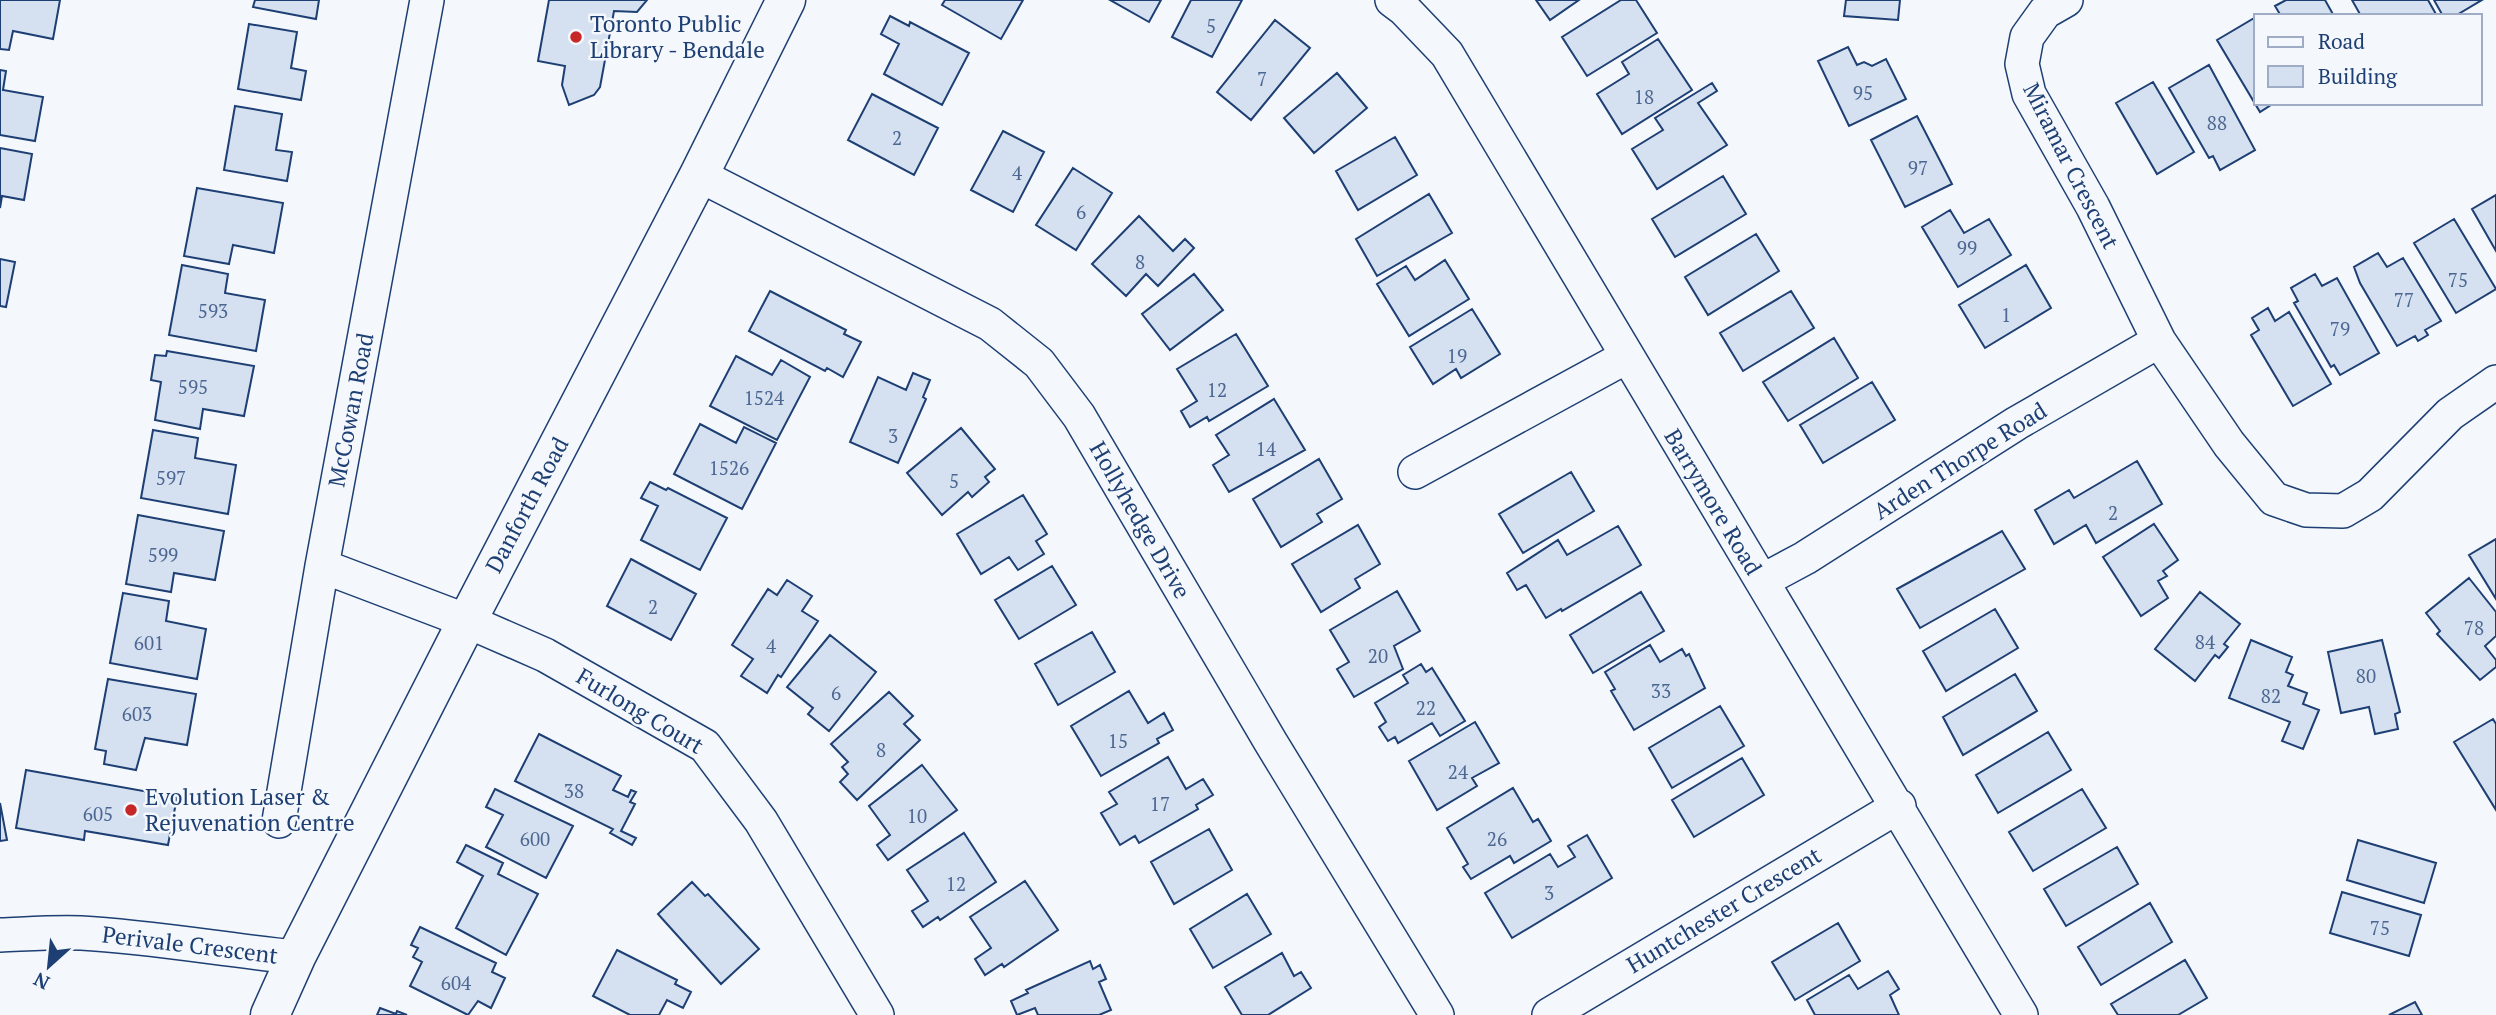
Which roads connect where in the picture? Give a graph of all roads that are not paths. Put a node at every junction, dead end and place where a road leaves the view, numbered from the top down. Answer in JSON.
{"nodes":[{"id":1,"x":427,"y":0,"type":"edge"},
{"id":2,"x":786,"y":0,"type":"edge"},
{"id":3,"x":1392,"y":0,"type":"edge"},
{"id":4,"x":2066,"y":0,"type":"edge"},
{"id":5,"x":699,"y":175,"type":"junction"},
{"id":6,"x":2160,"y":341,"type":"junction"},
{"id":7,"x":1626,"y":357,"type":"junction"},
{"id":8,"x":2496,"y":382,"type":"edge"},
{"id":9,"x":1415,"y":472,"type":"dead end"},
{"id":10,"x":322,"y":566,"type":"junction"},
{"id":11,"x":1762,"y":581,"type":"junction"},
{"id":12,"x":467,"y":621,"type":"junction"},
{"id":13,"x":1899,"y":806,"type":"junction"},
{"id":14,"x":279,"y":821,"type":"dead end"},
{"id":15,"x":0,"y":935,"type":"edge"},
{"id":16,"x":296,"y":957,"type":"junction"},
{"id":17,"x":270,"y":1014,"type":"edge"},
{"id":18,"x":877,"y":1015,"type":"edge"},
{"id":19,"x":1437,"y":1015,"type":"edge"},
{"id":20,"x":1549,"y":1015,"type":"edge"},
{"id":21,"x":2021,"y":1015,"type":"edge"}],
"edges":[{"from":1,"to":10,"type":"street","name":"McCowan Road"},
{"from":2,"to":5,"type":"main road","name":"Danforth Road"},
{"from":3,"to":7,"type":"street","name":"Barrymore Road"},
{"from":4,"to":6,"type":"street","name":"Miramar Crescent"},
{"from":5,"to":12,"type":"main road","name":"Danforth Road"},
{"from":5,"to":19,"type":"street","name":"Hollyhedge Drive"},
{"from":6,"to":8,"type":"street","name":"Miramar Crescent"},
{"from":6,"to":11,"type":"street","name":"Arden Thorpe Road"},
{"from":7,"to":9,"type":"street"},
{"from":7,"to":11,"type":"street","name":"Barrymore Road"},
{"from":10,"to":12,"type":"street","name":"Furlong Court"},
{"from":10,"to":14,"type":"street","name":"McCowan Road"},
{"from":11,"to":13,"type":"street","name":"Barrymore Road"},
{"from":12,"to":16,"type":"main road","name":"Danforth Road"},
{"from":12,"to":18,"type":"street","name":"Furlong Court"},
{"from":13,"to":20,"type":"street","name":"Huntchester Crescent"},
{"from":13,"to":21,"type":"street","name":"Barrymore Road"},
{"from":15,"to":16,"type":"street","name":"Perivale Crescent"},
{"from":16,"to":17,"type":"main road","name":"Danforth Road"}]}
